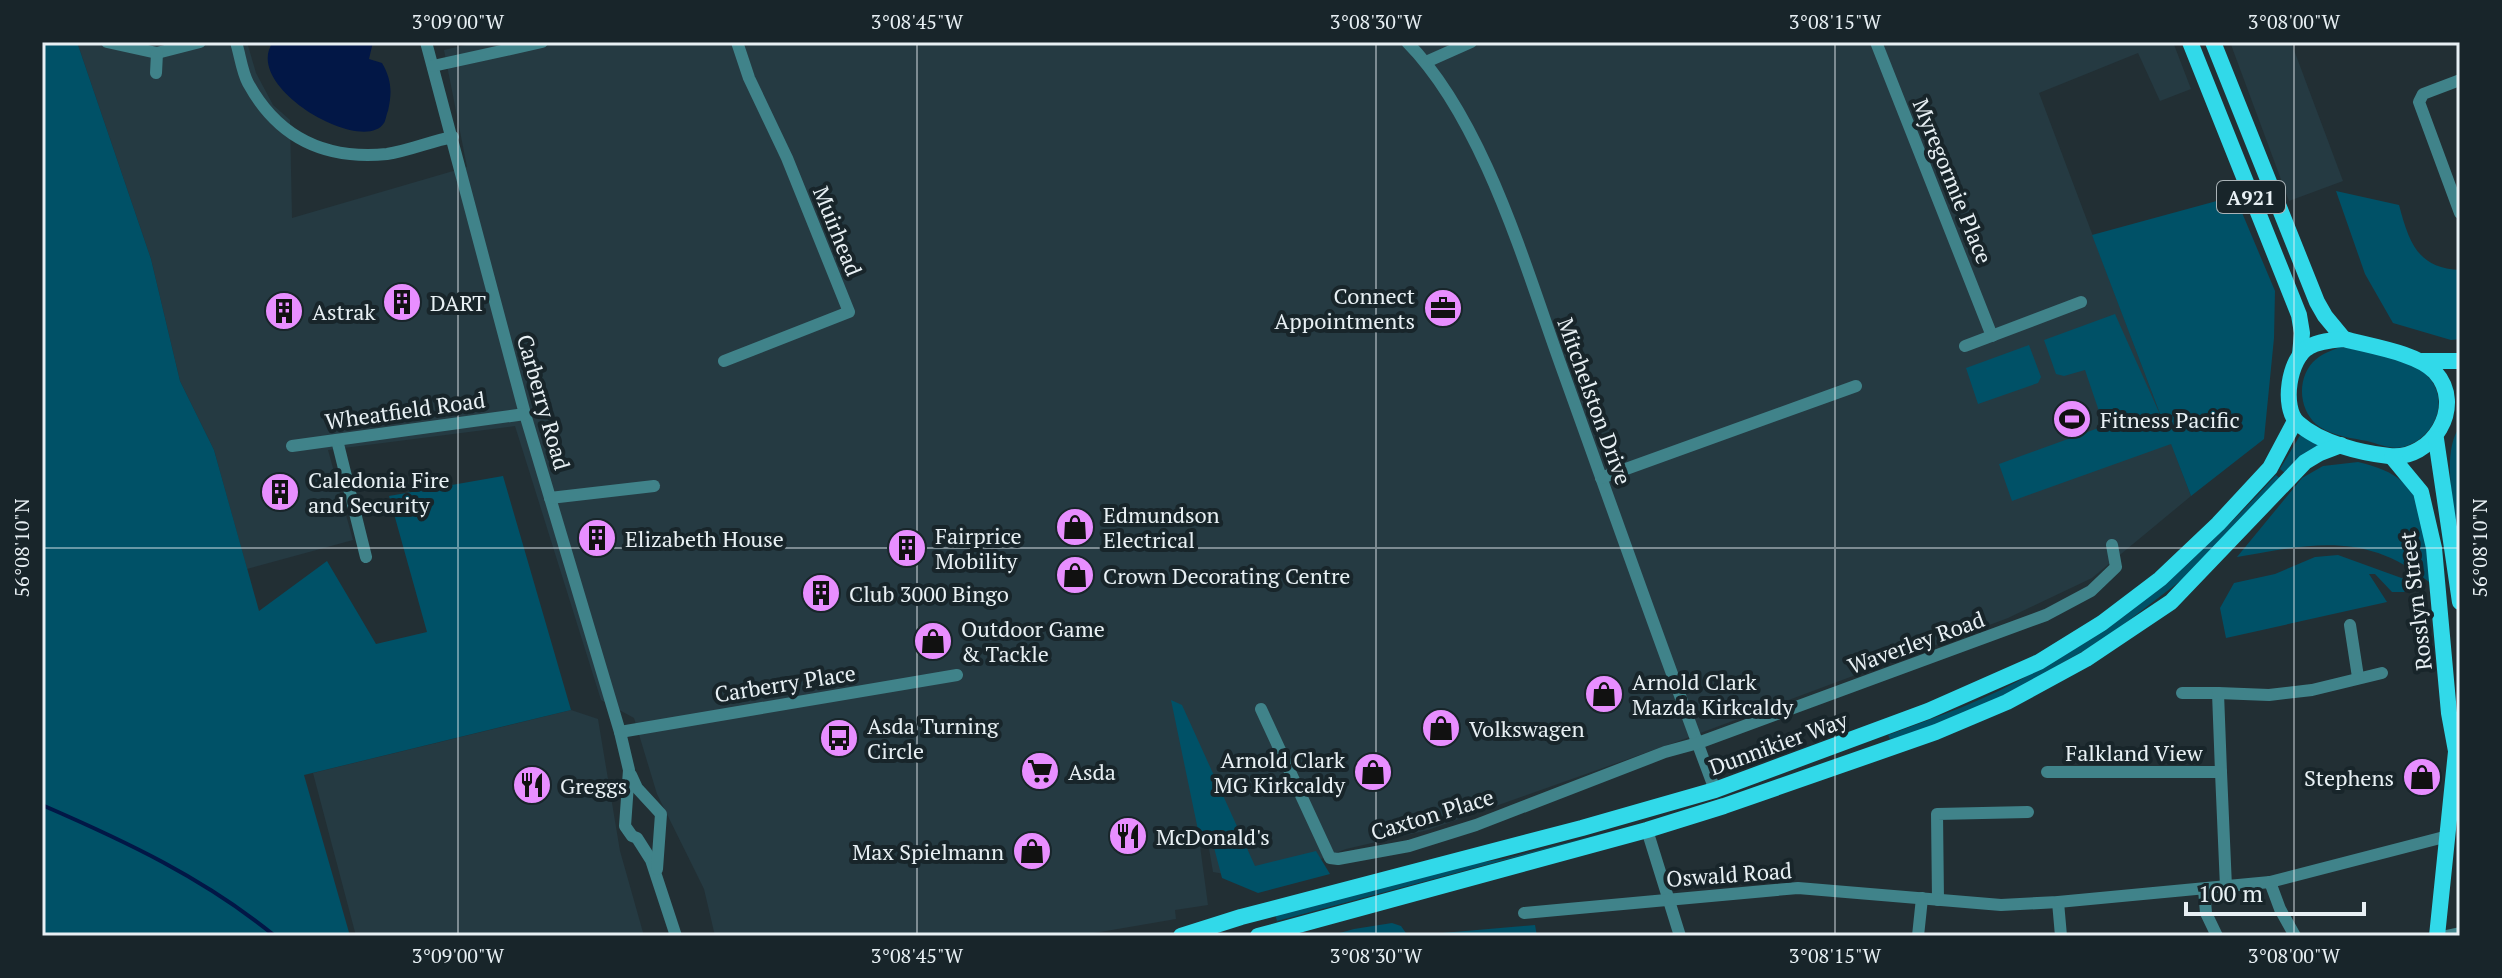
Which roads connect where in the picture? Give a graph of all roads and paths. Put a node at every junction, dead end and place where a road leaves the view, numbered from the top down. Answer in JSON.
{"nodes":[{"id":1,"x":107,"y":42,"type":"edge"},
{"id":2,"x":200,"y":42,"type":"edge"},
{"id":3,"x":236,"y":42,"type":"edge"},
{"id":4,"x":426,"y":42,"type":"edge"},
{"id":5,"x":542,"y":42,"type":"edge"},
{"id":6,"x":737,"y":42,"type":"edge"},
{"id":7,"x":1407,"y":42,"type":"edge"},
{"id":8,"x":1471,"y":42,"type":"edge"},
{"id":9,"x":1876,"y":42,"type":"edge"},
{"id":10,"x":2190,"y":42,"type":"edge"},
{"id":11,"x":2213,"y":42,"type":"edge"},
{"id":12,"x":157,"y":53,"type":"junction"},
{"id":13,"x":1426,"y":62,"type":"junction"},
{"id":14,"x":433,"y":66,"type":"junction"},
{"id":15,"x":156,"y":73,"type":"dead end"},
{"id":16,"x":2460,"y":80,"type":"edge"},
{"id":17,"x":453,"y":137,"type":"junction"},
{"id":18,"x":2460,"y":213,"type":"edge"},
{"id":19,"x":2081,"y":302,"type":"dead end"},
{"id":20,"x":1992,"y":336,"type":"junction"},
{"id":21,"x":2344,"y":339,"type":"junction"},
{"id":22,"x":1965,"y":346,"type":"dead end"},
{"id":23,"x":2300,"y":355,"type":"junction"},
{"id":24,"x":724,"y":361,"type":"dead end"},
{"id":25,"x":2422,"y":361,"type":"junction"},
{"id":26,"x":2460,"y":361,"type":"edge"},
{"id":27,"x":1856,"y":386,"type":"dead end"},
{"id":28,"x":2453,"y":406,"type":"edge"},
{"id":29,"x":525,"y":414,"type":"junction"},
{"id":30,"x":2295,"y":421,"type":"junction"},
{"id":31,"x":2436,"y":439,"type":"junction"},
{"id":32,"x":337,"y":440,"type":"junction"},
{"id":33,"x":2341,"y":445,"type":"junction"},
{"id":34,"x":292,"y":446,"type":"dead end"},
{"id":35,"x":2392,"y":457,"type":"junction"},
{"id":36,"x":1601,"y":478,"type":"junction"},
{"id":37,"x":654,"y":486,"type":"dead end"},
{"id":38,"x":550,"y":498,"type":"junction"},
{"id":39,"x":2112,"y":545,"type":"dead end"},
{"id":40,"x":366,"y":557,"type":"dead end"},
{"id":41,"x":2460,"y":602,"type":"edge"},
{"id":42,"x":2350,"y":625,"type":"dead end"},
{"id":43,"x":2382,"y":673,"type":"dead end"},
{"id":44,"x":957,"y":675,"type":"dead end"},
{"id":45,"x":2358,"y":677,"type":"junction"},
{"id":46,"x":2182,"y":693,"type":"dead end"},
{"id":47,"x":2218,"y":693,"type":"junction"},
{"id":48,"x":1261,"y":709,"type":"dead end"},
{"id":49,"x":2460,"y":729,"type":"edge"},
{"id":50,"x":620,"y":732,"type":"junction"},
{"id":51,"x":1698,"y":743,"type":"junction"},
{"id":52,"x":2456,"y":751,"type":"junction"},
{"id":53,"x":629,"y":770,"type":"junction"},
{"id":54,"x":2047,"y":772,"type":"dead end"},
{"id":55,"x":2221,"y":772,"type":"junction"},
{"id":56,"x":1793,"y":781,"type":"junction"},
{"id":57,"x":1715,"y":790,"type":"junction"},
{"id":58,"x":2453,"y":802,"type":"junction"},
{"id":59,"x":649,"y":803,"type":"junction"},
{"id":60,"x":2028,"y":812,"type":"dead end"},
{"id":61,"x":626,"y":813,"type":"junction"},
{"id":62,"x":2460,"y":819,"type":"edge"},
{"id":63,"x":1582,"y":828,"type":"junction"},
{"id":64,"x":1647,"y":830,"type":"junction"},
{"id":65,"x":659,"y":831,"type":"junction"},
{"id":66,"x":2448,"y":836,"type":"junction"},
{"id":67,"x":637,"y":838,"type":"junction"},
{"id":68,"x":658,"y":876,"type":"junction"},
{"id":69,"x":2270,"y":882,"type":"junction"},
{"id":70,"x":2226,"y":887,"type":"junction"},
{"id":71,"x":2204,"y":889,"type":"junction"},
{"id":72,"x":1670,"y":898,"type":"junction"},
{"id":73,"x":1922,"y":898,"type":"junction"},
{"id":74,"x":1938,"y":900,"type":"junction"},
{"id":75,"x":2058,"y":902,"type":"junction"},
{"id":76,"x":1524,"y":913,"type":"dead end"},
{"id":77,"x":2460,"y":933,"type":"edge"},
{"id":78,"x":676,"y":936,"type":"edge"},
{"id":79,"x":1181,"y":936,"type":"edge"},
{"id":80,"x":1258,"y":936,"type":"edge"},
{"id":81,"x":1680,"y":936,"type":"edge"},
{"id":82,"x":1918,"y":936,"type":"edge"},
{"id":83,"x":2061,"y":936,"type":"edge"},
{"id":84,"x":2217,"y":936,"type":"edge"},
{"id":85,"x":2295,"y":936,"type":"edge"},
{"id":86,"x":2437,"y":936,"type":"edge"},
{"id":87,"x":2446,"y":936,"type":"edge"}],
"edges":[{"from":1,"to":12,"type":"street"},
{"from":2,"to":12,"type":"street"},
{"from":3,"to":17,"type":"street"},
{"from":4,"to":14,"type":"street","name":"Carberry Road"},
{"from":5,"to":14,"type":"street"},
{"from":6,"to":24,"type":"street","name":"Muirhead"},
{"from":7,"to":13,"type":"street","name":"Mitchelston Drive"},
{"from":8,"to":13,"type":"street"},
{"from":9,"to":20,"type":"street","name":"Myregormie Place"},
{"from":10,"to":23,"type":"main road","number":"A921"},
{"from":11,"to":21,"type":"main road","number":"A921"},
{"from":12,"to":15,"type":"street"},
{"from":13,"to":36,"type":"street","name":"Mitchelston Drive"},
{"from":14,"to":17,"type":"street","name":"Carberry Road"},
{"from":16,"to":18,"type":"street"},
{"from":17,"to":29,"type":"street","name":"Carberry Road"},
{"from":19,"to":20,"type":"street"},
{"from":20,"to":22,"type":"street"},
{"from":21,"to":23,"type":"main road"},
{"from":21,"to":25,"type":"main road"},
{"from":23,"to":30,"type":"main road","number":"A921"},
{"from":25,"to":26,"type":"main road"},
{"from":25,"to":28,"type":"main road"},
{"from":27,"to":36,"type":"street"},
{"from":28,"to":31,"type":"main road"},
{"from":29,"to":32,"type":"street","name":"Wheatfield Road"},
{"from":29,"to":38,"type":"street","name":"Carberry Road"},
{"from":30,"to":33,"type":"main road"},
{"from":30,"to":57,"type":"main road","name":"Dunnikier Way"},
{"from":31,"to":35,"type":"main road"},
{"from":31,"to":41,"type":"main road","name":"Rosslyn Street"},
{"from":32,"to":34,"type":"street","name":"Wheatfield Road"},
{"from":32,"to":40,"type":"street"},
{"from":33,"to":35,"type":"main road"},
{"from":33,"to":56,"type":"main road","name":"Dunnikier Way"},
{"from":35,"to":52,"type":"main road","name":"Rosslyn Street"},
{"from":36,"to":51,"type":"street","name":"Mitchelston Drive"},
{"from":37,"to":38,"type":"street"},
{"from":38,"to":50,"type":"street","name":"Carberry Road"},
{"from":39,"to":51,"type":"street","name":"Waverley Road"},
{"from":42,"to":45,"type":"street"},
{"from":43,"to":45,"type":"street"},
{"from":44,"to":50,"type":"street","name":"Carberry Place"},
{"from":45,"to":47,"type":"street"},
{"from":46,"to":47,"type":"street"},
{"from":47,"to":55,"type":"street","name":"Falkland View"},
{"from":48,"to":51,"type":"street","name":"Caxton Place"},
{"from":49,"to":52,"type":"main road","name":"Rosslyn Street"},
{"from":50,"to":53,"type":"street","name":"Carberry Road"},
{"from":51,"to":57,"type":"street","name":"Mitchelston Drive"},
{"from":52,"to":58,"type":"main road","name":"Rosslyn Street"},
{"from":53,"to":59,"type":"street","name":"Carberry Road"},
{"from":53,"to":61,"type":"street","name":"Carberry Road"},
{"from":54,"to":55,"type":"street","name":"Falkland View"},
{"from":55,"to":70,"type":"street","name":"Falkland View"},
{"from":56,"to":57,"type":"main road"},
{"from":56,"to":64,"type":"main road","name":"Dunnikier Way"},
{"from":57,"to":63,"type":"main road","name":"Dunnikier Way"},
{"from":58,"to":62,"type":"street"},
{"from":58,"to":66,"type":"main road","name":"Rosslyn Street"},
{"from":59,"to":61,"type":"street"},
{"from":59,"to":65,"type":"street","name":"Carberry Road"},
{"from":60,"to":74,"type":"street"},
{"from":61,"to":67,"type":"street","name":"Carberry Road"},
{"from":63,"to":64,"type":"main road"},
{"from":63,"to":79,"type":"main road","name":"Dunnikier Way"},
{"from":64,"to":72,"type":"street"},
{"from":64,"to":80,"type":"main road","name":"Dunnikier Way"},
{"from":65,"to":67,"type":"street"},
{"from":65,"to":68,"type":"street","name":"Carberry Road"},
{"from":66,"to":69,"type":"street","name":"Oswald Road"},
{"from":66,"to":86,"type":"main road","name":"Rosslyn Street"},
{"from":67,"to":68,"type":"street","name":"Carberry Road"},
{"from":68,"to":78,"type":"street","name":"Carberry Road"},
{"from":69,"to":70,"type":"street","name":"Oswald Road"},
{"from":69,"to":85,"type":"street"},
{"from":70,"to":71,"type":"street","name":"Oswald Road"},
{"from":71,"to":75,"type":"street","name":"Oswald Road"},
{"from":71,"to":84,"type":"street"},
{"from":72,"to":73,"type":"street","name":"Oswald Road"},
{"from":72,"to":76,"type":"street","name":"Oswald Road"},
{"from":72,"to":81,"type":"street"},
{"from":73,"to":74,"type":"street","name":"Oswald Road"},
{"from":73,"to":82,"type":"street"},
{"from":74,"to":75,"type":"street","name":"Oswald Road"},
{"from":75,"to":83,"type":"street"},
{"from":77,"to":87,"type":"street"}]}
